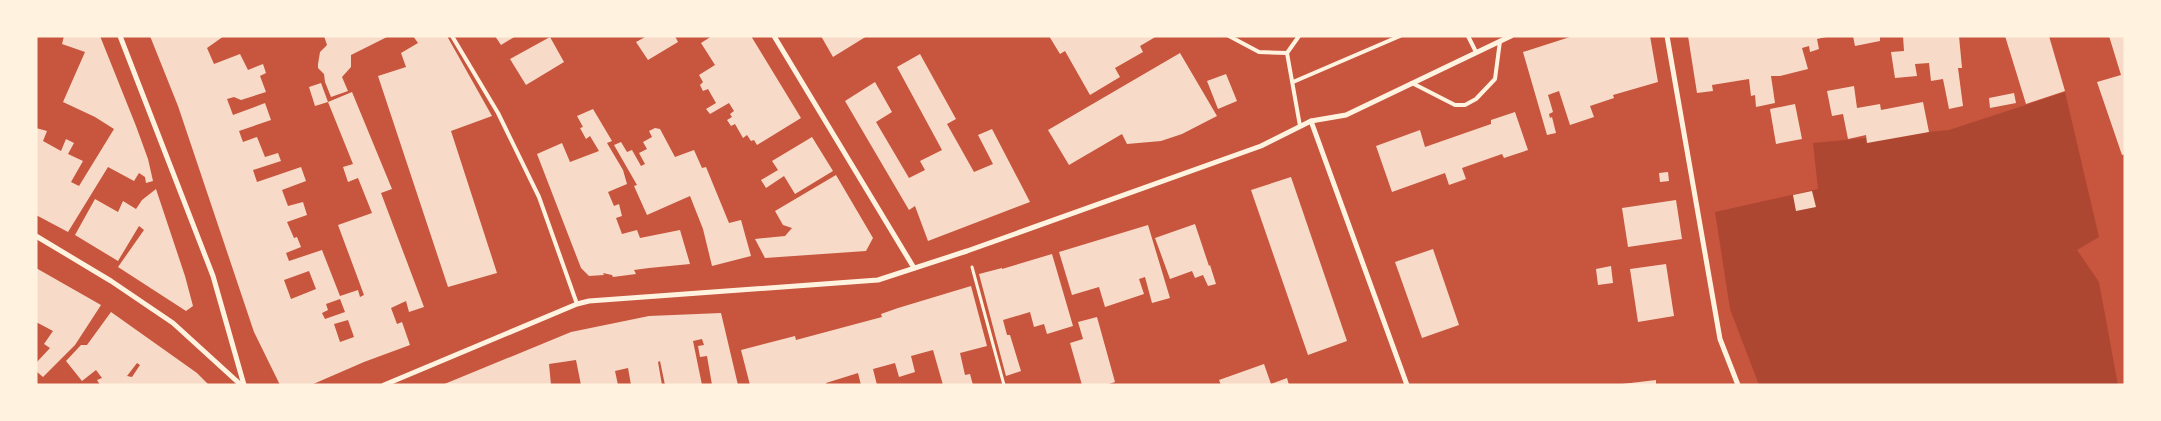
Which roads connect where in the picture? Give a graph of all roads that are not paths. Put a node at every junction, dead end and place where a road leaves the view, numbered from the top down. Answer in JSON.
{"nodes":[{"id":1,"x":120,"y":36,"type":"edge"},
{"id":2,"x":452,"y":36,"type":"edge"},
{"id":3,"x":774,"y":36,"type":"edge"},
{"id":4,"x":1230,"y":36,"type":"edge"},
{"id":5,"x":1299,"y":36,"type":"edge"},
{"id":6,"x":1400,"y":36,"type":"edge"},
{"id":7,"x":1468,"y":36,"type":"edge"},
{"id":8,"x":1511,"y":36,"type":"edge"},
{"id":9,"x":1667,"y":36,"type":"edge"},
{"id":10,"x":1500,"y":42,"type":"junction"},
{"id":11,"x":1476,"y":52,"type":"junction"},
{"id":12,"x":1287,"y":53,"type":"junction"},
{"id":13,"x":1292,"y":82,"type":"junction"},
{"id":14,"x":1412,"y":83,"type":"junction"},
{"id":15,"x":1311,"y":121,"type":"junction"},
{"id":16,"x":1300,"y":126,"type":"junction"},
{"id":17,"x":36,"y":236,"type":"edge"},
{"id":18,"x":914,"y":268,"type":"junction"},
{"id":19,"x":577,"y":304,"type":"junction"},
{"id":20,"x":243,"y":385,"type":"edge"},
{"id":21,"x":384,"y":385,"type":"edge"},
{"id":22,"x":1407,"y":385,"type":"edge"},
{"id":23,"x":1738,"y":385,"type":"edge"}],
"edges":[{"from":1,"to":20,"type":"street"},
{"from":2,"to":19,"type":"lane"},
{"from":3,"to":18,"type":"street"},
{"from":4,"to":12,"type":"lane"},
{"from":5,"to":12,"type":"lane"},
{"from":6,"to":13,"type":"lane"},
{"from":7,"to":11,"type":"lane"},
{"from":8,"to":10,"type":"street"},
{"from":9,"to":23,"type":"street"},
{"from":10,"to":11,"type":"street"},
{"from":10,"to":14,"type":"lane"},
{"from":11,"to":14,"type":"street"},
{"from":12,"to":13,"type":"lane"},
{"from":13,"to":16,"type":"lane"},
{"from":14,"to":15,"type":"street"},
{"from":15,"to":16,"type":"street"},
{"from":15,"to":22,"type":"street"},
{"from":16,"to":18,"type":"street"},
{"from":17,"to":20,"type":"street"},
{"from":18,"to":19,"type":"street"},
{"from":19,"to":21,"type":"street"}]}
